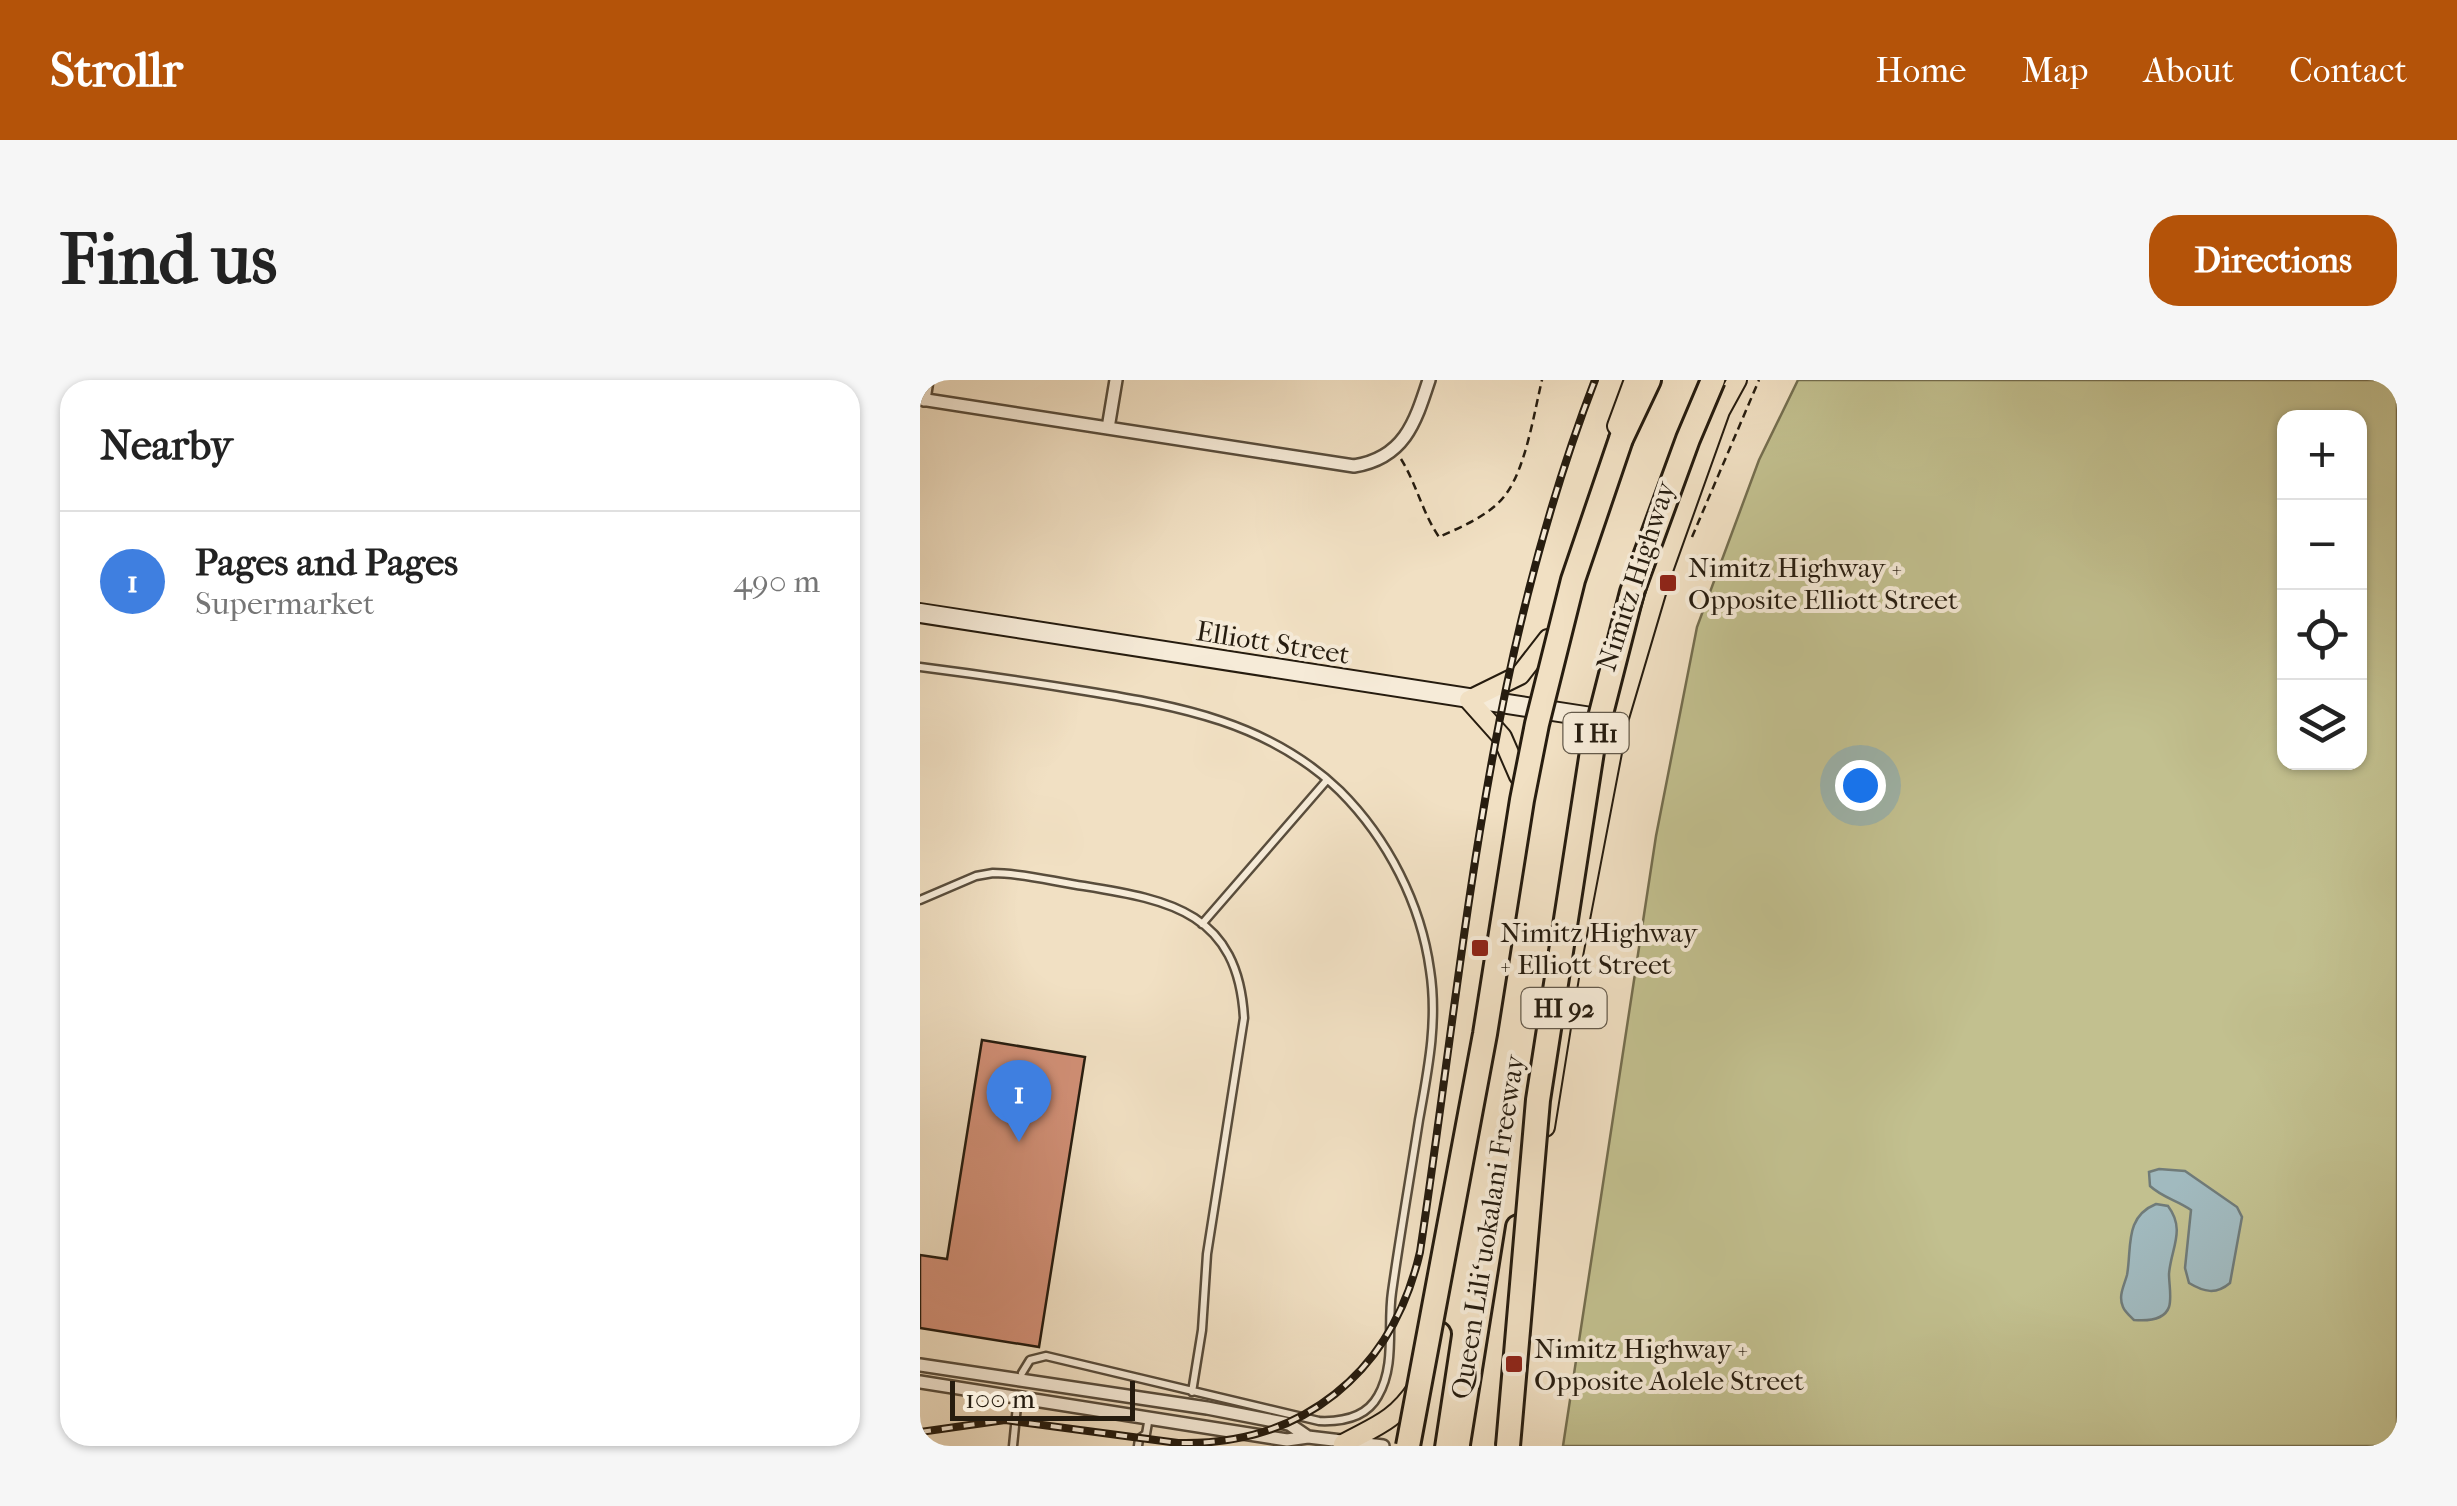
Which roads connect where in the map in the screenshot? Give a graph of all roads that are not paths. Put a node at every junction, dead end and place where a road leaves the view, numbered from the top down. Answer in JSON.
{"nodes":[{"id":1,"x":928,"y":380,"type":"edge"},
{"id":2,"x":1116,"y":380,"type":"edge"},
{"id":3,"x":1429,"y":380,"type":"edge"},
{"id":4,"x":1634,"y":380,"type":"edge"},
{"id":5,"x":1646,"y":380,"type":"edge"},
{"id":6,"x":1713,"y":380,"type":"edge"},
{"id":7,"x":1738,"y":380,"type":"edge"},
{"id":8,"x":922,"y":400,"type":"edge"},
{"id":9,"x":1108,"y":428,"type":"junction"},
{"id":10,"x":920,"y":613,"type":"edge"},
{"id":11,"x":1548,"y":638,"type":"junction"},
{"id":12,"x":920,"y":668,"type":"edge"},
{"id":13,"x":1469,"y":700,"type":"junction"},
{"id":14,"x":1533,"y":711,"type":"junction"},
{"id":15,"x":1618,"y":721,"type":"junction"},
{"id":16,"x":1519,"y":776,"type":"junction"},
{"id":17,"x":1326,"y":780,"type":"junction"},
{"id":18,"x":920,"y":900,"type":"edge"},
{"id":19,"x":1202,"y":924,"type":"junction"},
{"id":20,"x":1486,"y":1034,"type":"junction"},
{"id":21,"x":1538,"y":1100,"type":"junction"},
{"id":22,"x":920,"y":1365,"type":"edge"},
{"id":23,"x":1022,"y":1373,"type":"dead end"},
{"id":24,"x":1424,"y":1377,"type":"junction"},
{"id":25,"x":920,"y":1382,"type":"edge"},
{"id":26,"x":1192,"y":1392,"type":"junction"},
{"id":27,"x":1152,"y":1401,"type":"junction"},
{"id":28,"x":1018,"y":1406,"type":"dead end"},
{"id":29,"x":1149,"y":1417,"type":"junction"},
{"id":30,"x":1146,"y":1434,"type":"junction"},
{"id":31,"x":1308,"y":1437,"type":"junction"},
{"id":32,"x":1345,"y":1445,"type":"edge"},
{"id":33,"x":1013,"y":1446,"type":"edge"},
{"id":34,"x":1138,"y":1446,"type":"edge"},
{"id":35,"x":1149,"y":1446,"type":"edge"},
{"id":36,"x":1382,"y":1446,"type":"edge"},
{"id":37,"x":1411,"y":1446,"type":"edge"},
{"id":38,"x":1422,"y":1446,"type":"edge"},
{"id":39,"x":1483,"y":1446,"type":"edge"},
{"id":40,"x":1494,"y":1446,"type":"edge"},
{"id":41,"x":1508,"y":1446,"type":"edge"}],
"edges":[{"from":1,"to":8,"type":"street"},
{"from":2,"to":9,"type":"street"},
{"from":3,"to":9,"type":"street"},
{"from":4,"to":11,"type":"main road","number":"HI 92"},
{"from":5,"to":20,"type":"highway","name":"Queen Liliʻuokalani Freeway","number":"I H1","bridge":true},
{"from":6,"to":21,"type":"highway","name":"Queen Liliʻuokalani Freeway","number":"I H1","bridge":true},
{"from":7,"to":15,"type":"main road","name":"Nimitz Highway","number":"HI 92"},
{"from":8,"to":9,"type":"street"},
{"from":10,"to":13,"type":"street","name":"Elliott Street"},
{"from":11,"to":13,"type":"main road"},
{"from":11,"to":14,"type":"main road","number":"HI 92"},
{"from":12,"to":17,"type":"lane"},
{"from":13,"to":14,"type":"street","name":"Elliott Street"},
{"from":13,"to":16,"type":"main road"},
{"from":14,"to":15,"type":"street","name":"Elliott Street"},
{"from":14,"to":16,"type":"main road","number":"HI 92"},
{"from":15,"to":40,"type":"main road","name":"Nimitz Highway","number":"HI 92"},
{"from":16,"to":24,"type":"main road","number":"HI 92"},
{"from":17,"to":19,"type":"lane"},
{"from":17,"to":26,"type":"lane"},
{"from":18,"to":19,"type":"lane"},
{"from":19,"to":26,"type":"lane"},
{"from":20,"to":37,"type":"highway","bridge":true},
{"from":20,"to":38,"type":"highway","name":"Queen Liliʻuokalani Freeway","number":"I H1","bridge":true},
{"from":21,"to":39,"type":"highway","name":"Queen Liliʻuokalani Freeway","number":"I H1","bridge":true},
{"from":21,"to":41,"type":"highway","bridge":true},
{"from":22,"to":27,"type":"street"},
{"from":23,"to":26,"type":"lane"},
{"from":24,"to":32,"type":"main road"},
{"from":24,"to":37,"type":"main road","number":"HI 92"},
{"from":25,"to":29,"type":"street"},
{"from":27,"to":29,"type":"street"},
{"from":27,"to":31,"type":"street"},
{"from":28,"to":33,"type":"lane"},
{"from":29,"to":30,"type":"lane"},
{"from":29,"to":31,"type":"street"},
{"from":30,"to":34,"type":"lane"},
{"from":30,"to":35,"type":"lane"},
{"from":31,"to":32,"type":"street"},
{"from":32,"to":36,"type":"street"}]}
